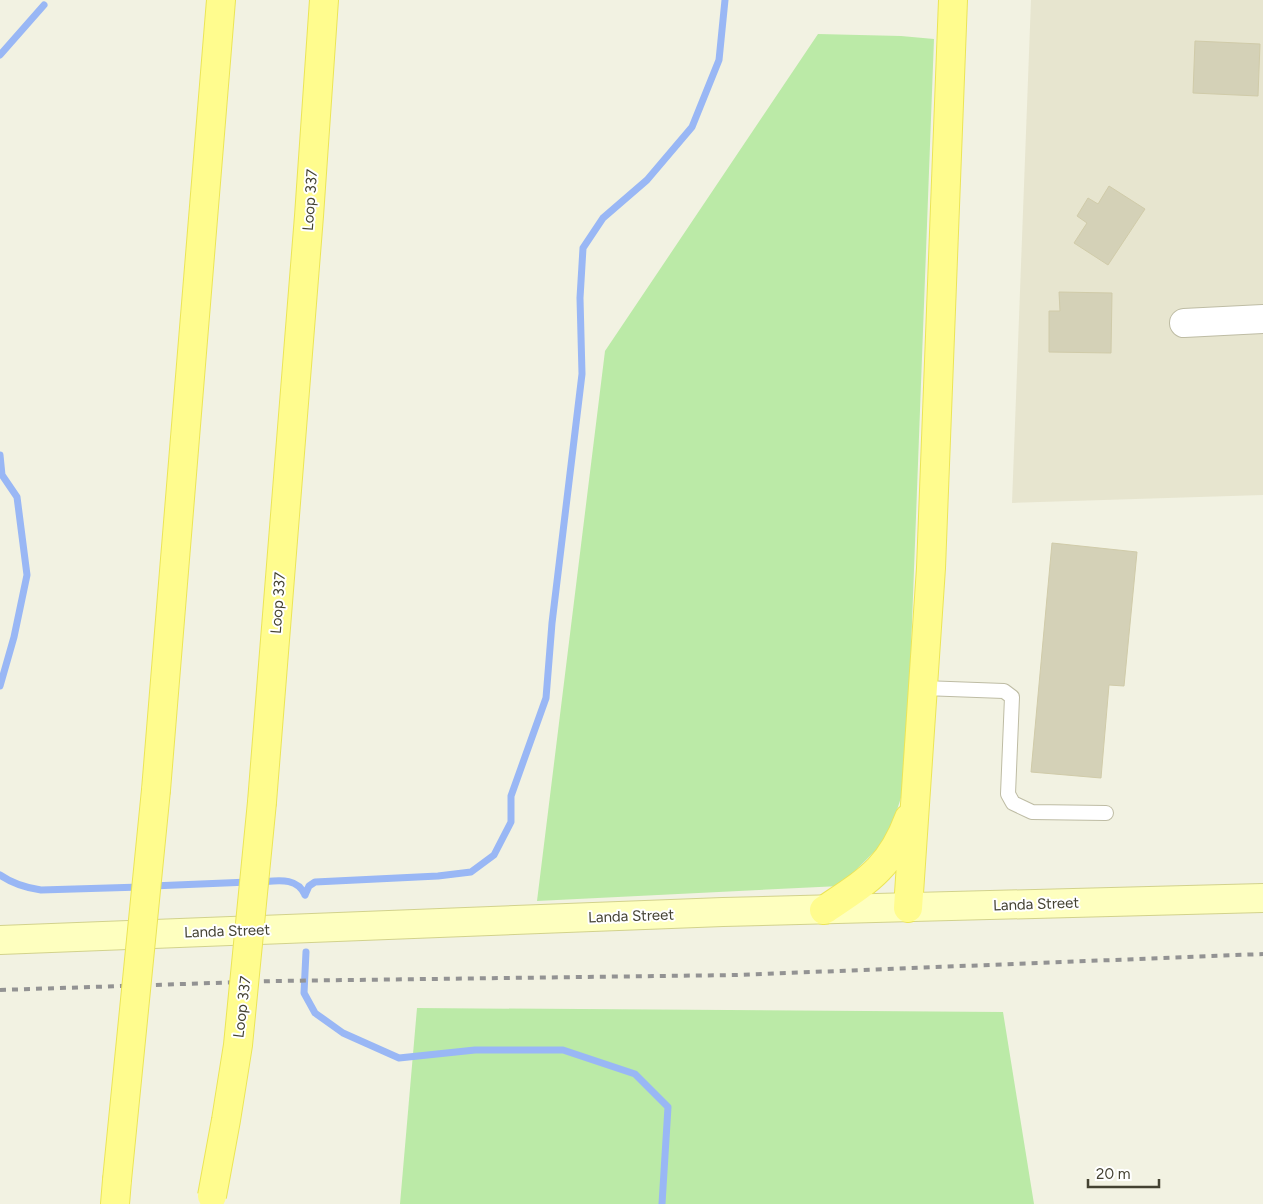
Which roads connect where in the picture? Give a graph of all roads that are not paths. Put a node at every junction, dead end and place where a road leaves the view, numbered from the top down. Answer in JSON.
{"nodes":[{"id":1,"x":221,"y":0,"type":"edge"},
{"id":2,"x":324,"y":0,"type":"edge"},
{"id":3,"x":953,"y":0,"type":"edge"},
{"id":4,"x":1263,"y":320,"type":"edge"},
{"id":5,"x":1184,"y":323,"type":"dead end"},
{"id":6,"x":923,"y":688,"type":"junction"},
{"id":7,"x":915,"y":803,"type":"junction"},
{"id":8,"x":1106,"y":813,"type":"dead end"},
{"id":9,"x":1263,"y":898,"type":"edge"},
{"id":10,"x":908,"y":908,"type":"junction"},
{"id":11,"x":824,"y":910,"type":"junction"},
{"id":12,"x":0,"y":940,"type":"edge"},
{"id":13,"x":116,"y":1192,"type":"edge"},
{"id":14,"x":211,"y":1200,"type":"edge"}],
"edges":[{"from":1,"to":13,"type":"main road","bridge":true},
{"from":2,"to":14,"type":"main road","name":"Loop 337","bridge":true},
{"from":3,"to":6,"type":"main road"},
{"from":4,"to":5,"type":"street"},
{"from":6,"to":7,"type":"main road"},
{"from":6,"to":8,"type":"lane"},
{"from":7,"to":10,"type":"main road"},
{"from":7,"to":11,"type":"main road"},
{"from":9,"to":10,"type":"street","name":"Landa Street"},
{"from":10,"to":11,"type":"street","name":"Landa Street"},
{"from":11,"to":12,"type":"street","name":"Landa Street"}]}
